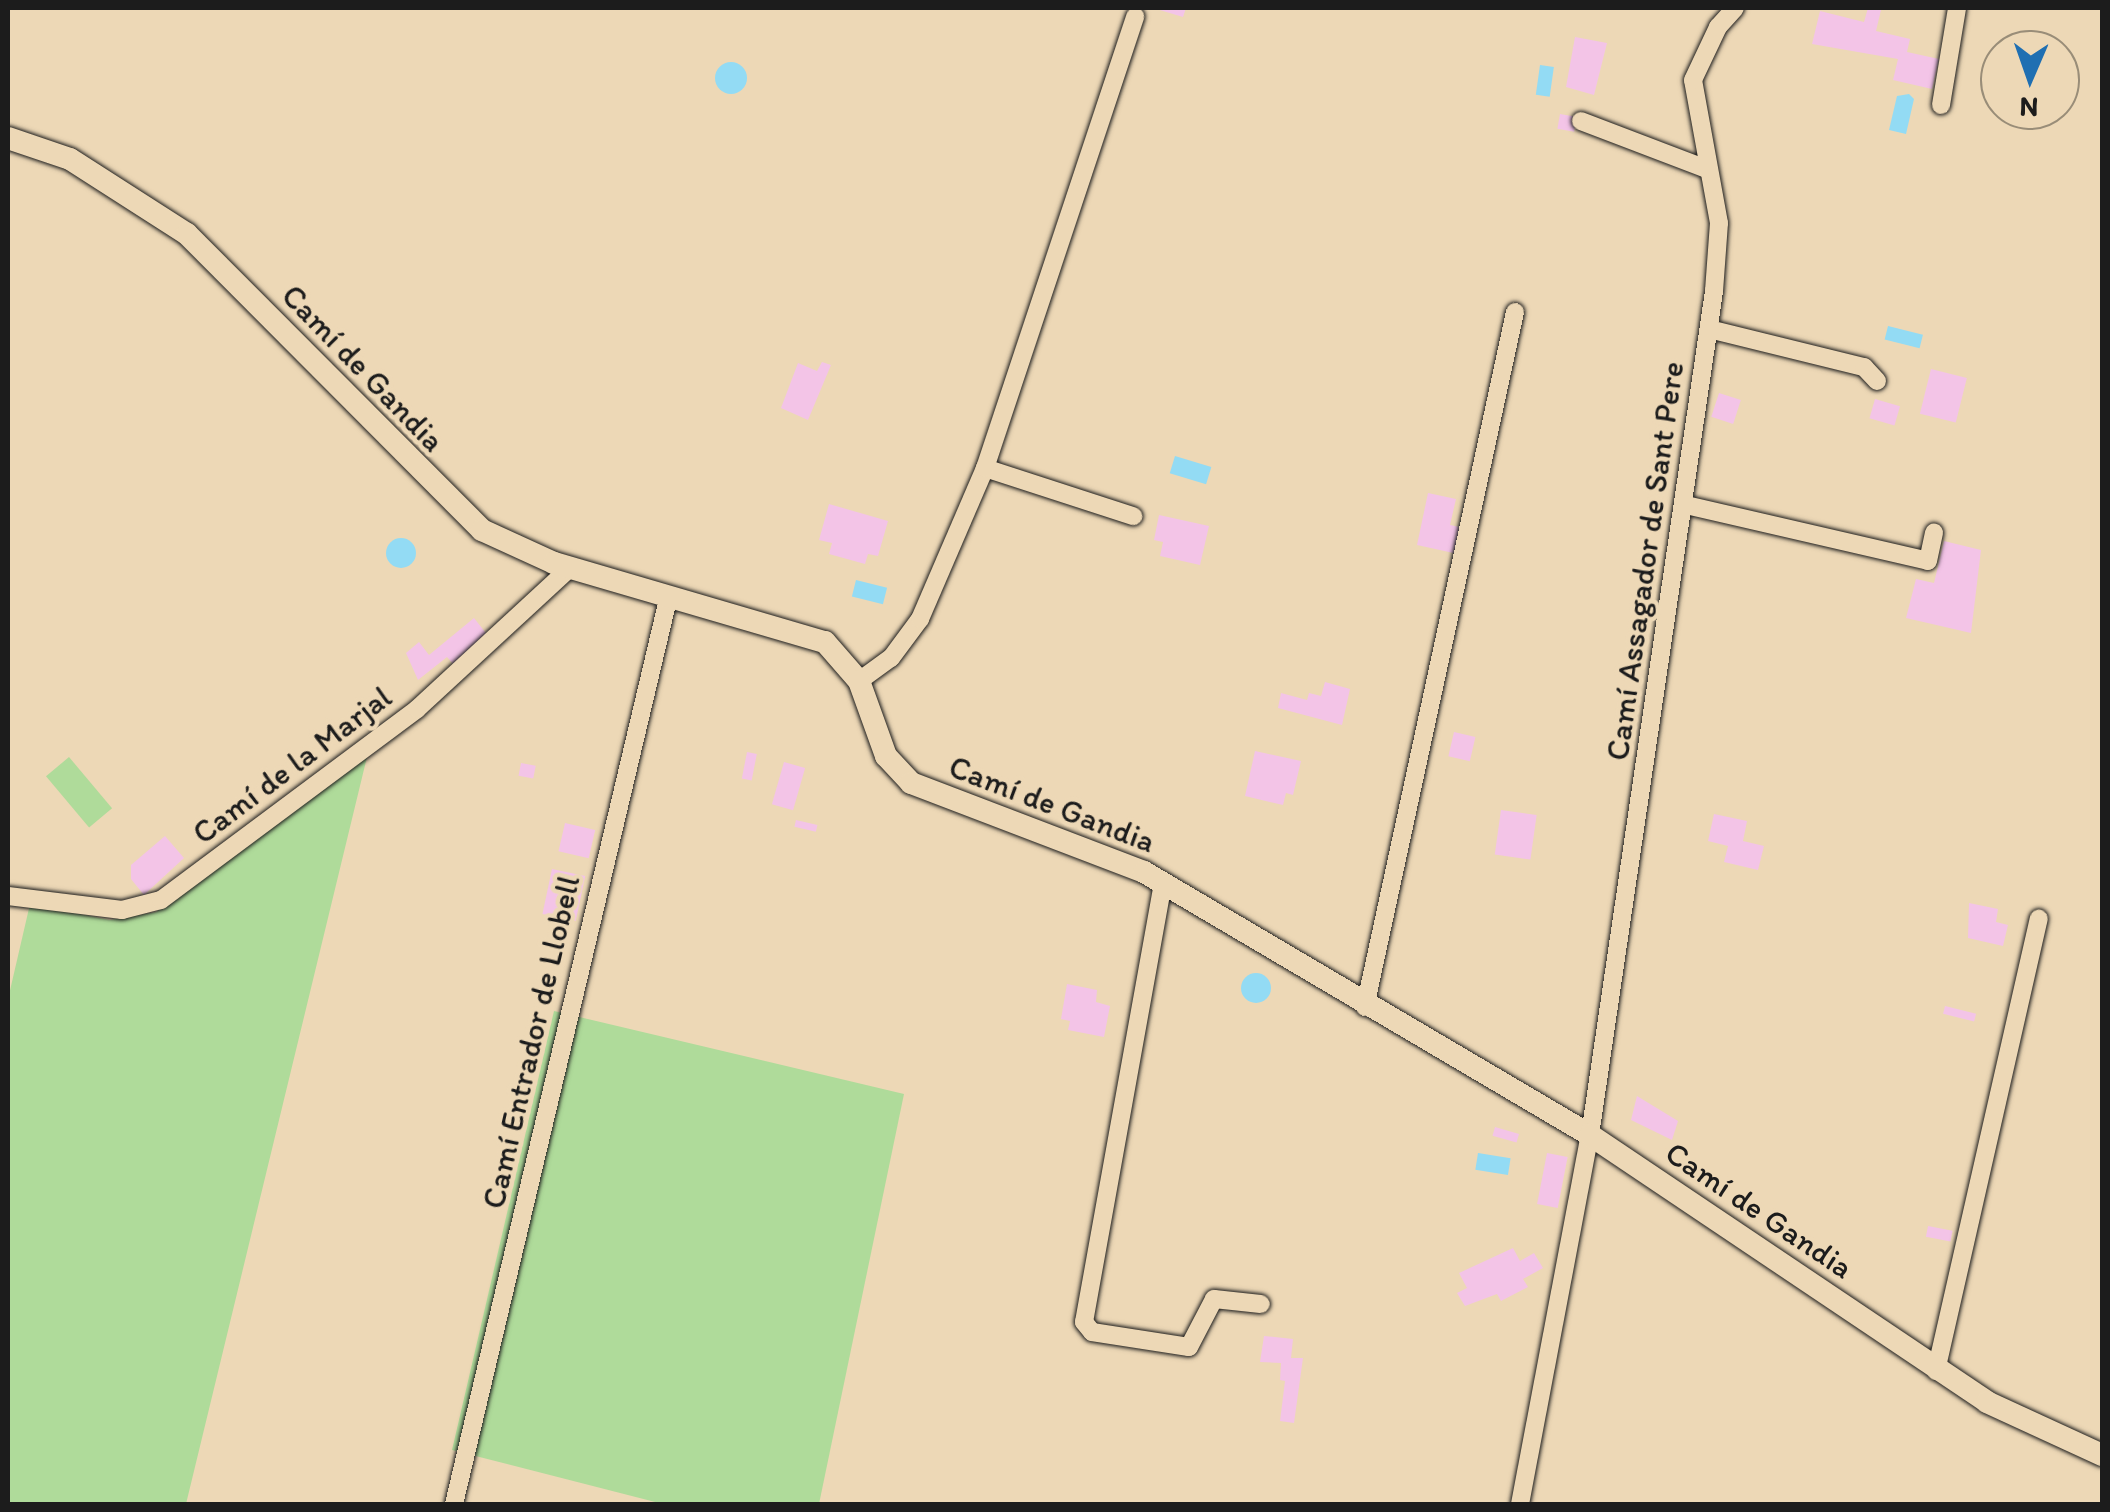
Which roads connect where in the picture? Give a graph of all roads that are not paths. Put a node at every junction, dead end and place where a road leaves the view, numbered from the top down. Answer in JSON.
{"nodes":[{"id":1,"x":1735,"y":8,"type":"edge"},
{"id":2,"x":1957,"y":8,"type":"edge"},
{"id":3,"x":1135,"y":16,"type":"dead end"},
{"id":4,"x":1941,"y":106,"type":"dead end"},
{"id":5,"x":1581,"y":121,"type":"dead end"},
{"id":6,"x":8,"y":138,"type":"edge"},
{"id":7,"x":1707,"y":169,"type":"junction"},
{"id":8,"x":1516,"y":312,"type":"dead end"},
{"id":9,"x":1710,"y":329,"type":"junction"},
{"id":10,"x":1877,"y":381,"type":"dead end"},
{"id":11,"x":985,"y":468,"type":"junction"},
{"id":12,"x":1686,"y":505,"type":"junction"},
{"id":13,"x":1132,"y":516,"type":"dead end"},
{"id":14,"x":1934,"y":533,"type":"dead end"},
{"id":15,"x":570,"y":568,"type":"junction"},
{"id":16,"x":669,"y":595,"type":"junction"},
{"id":17,"x":859,"y":681,"type":"junction"},
{"id":18,"x":1163,"y":883,"type":"junction"},
{"id":19,"x":8,"y":896,"type":"edge"},
{"id":20,"x":2039,"y":919,"type":"dead end"},
{"id":21,"x":1365,"y":1007,"type":"junction"},
{"id":22,"x":1590,"y":1135,"type":"junction"},
{"id":23,"x":1261,"y":1304,"type":"dead end"},
{"id":24,"x":1936,"y":1371,"type":"junction"},
{"id":25,"x":2102,"y":1455,"type":"edge"},
{"id":26,"x":454,"y":1504,"type":"edge"},
{"id":27,"x":1520,"y":1504,"type":"edge"}],
"edges":[{"from":1,"to":7,"type":"street","name":"Camí Assagador de Sant Pere"},
{"from":2,"to":4,"type":"street"},
{"from":3,"to":11,"type":"street"},
{"from":5,"to":7,"type":"street"},
{"from":6,"to":15,"type":"main road","name":"Camí de Gandia"},
{"from":7,"to":9,"type":"street","name":"Camí Assagador de Sant Pere"},
{"from":8,"to":21,"type":"street"},
{"from":9,"to":10,"type":"street"},
{"from":9,"to":12,"type":"street","name":"Camí Assagador de Sant Pere"},
{"from":11,"to":13,"type":"street"},
{"from":11,"to":17,"type":"street"},
{"from":12,"to":14,"type":"street"},
{"from":12,"to":22,"type":"street","name":"Camí Assagador de Sant Pere"},
{"from":15,"to":16,"type":"main road","name":"Camí de Gandia"},
{"from":15,"to":19,"type":"street","name":"Camí de la Marjal"},
{"from":16,"to":17,"type":"main road","name":"Camí de Gandia"},
{"from":16,"to":26,"type":"street","name":"Camí Entrador de Llobell"},
{"from":17,"to":18,"type":"main road","name":"Camí de Gandia"},
{"from":18,"to":21,"type":"main road","name":"Camí de Gandia"},
{"from":18,"to":23,"type":"street"},
{"from":20,"to":24,"type":"street"},
{"from":21,"to":22,"type":"main road","name":"Camí de Gandia"},
{"from":22,"to":24,"type":"main road","name":"Camí de Gandia"},
{"from":22,"to":27,"type":"street","name":"Camí Assagador de Sant Pere"},
{"from":24,"to":25,"type":"main road","name":"Camí de Gandia"}]}
